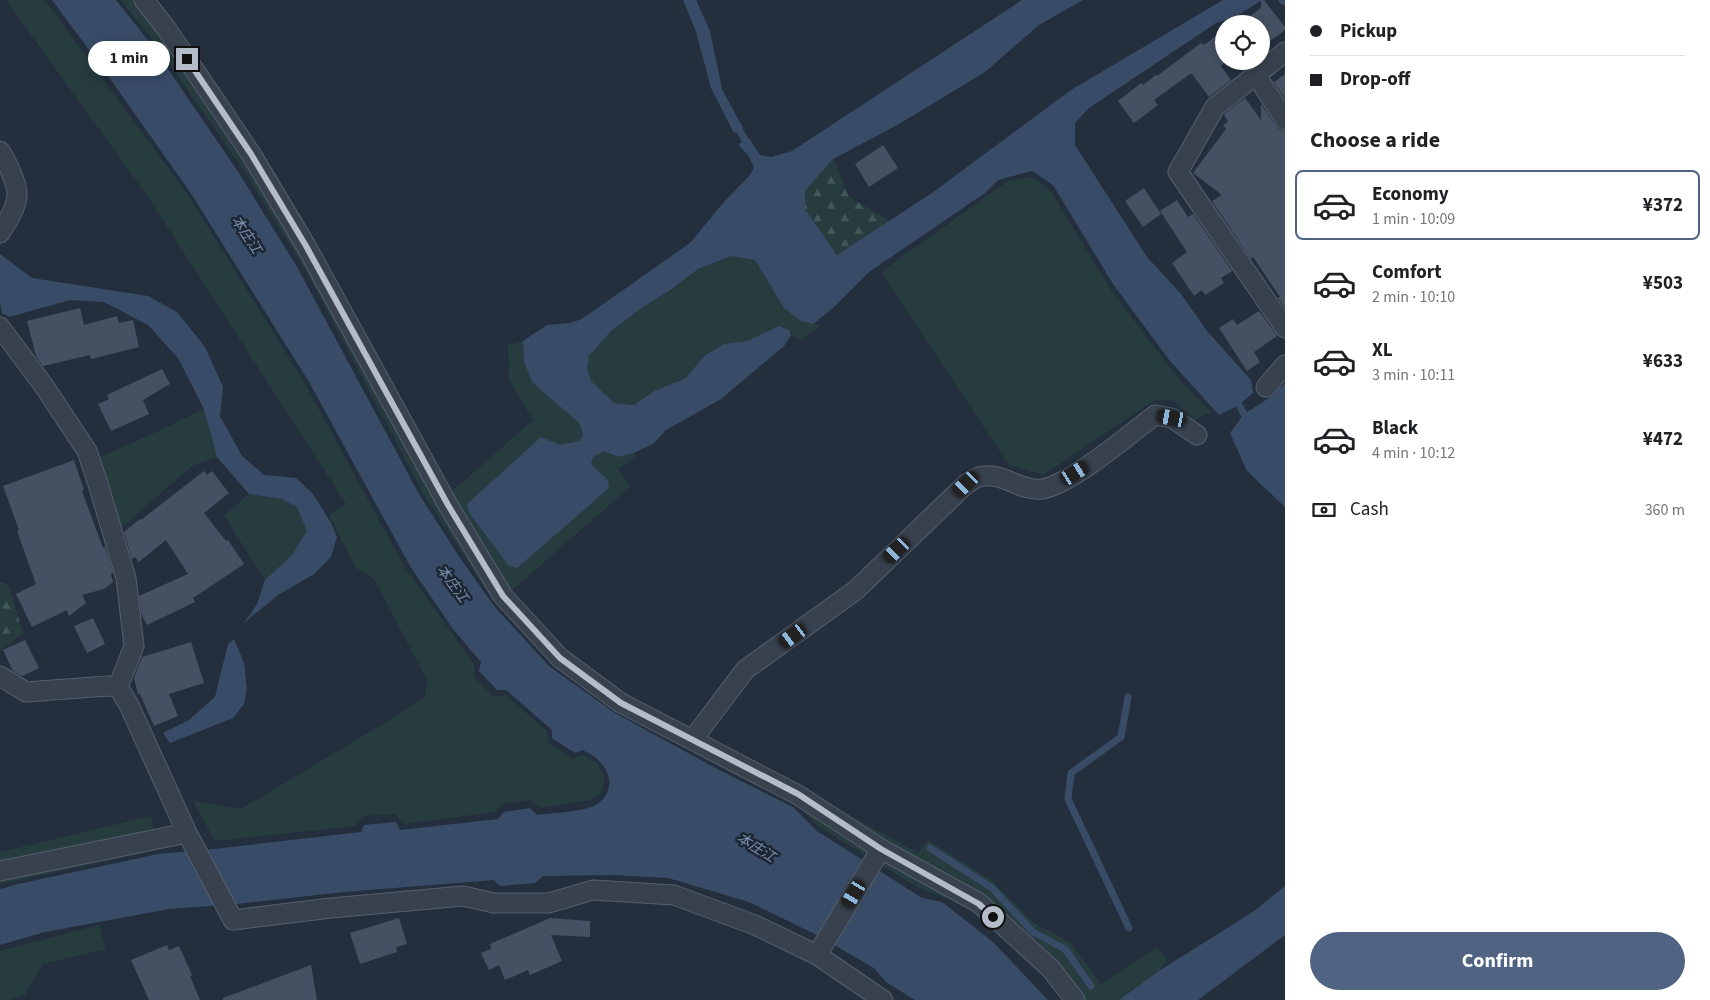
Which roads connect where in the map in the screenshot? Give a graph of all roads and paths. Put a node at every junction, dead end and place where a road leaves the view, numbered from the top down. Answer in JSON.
{"nodes":[{"id":1,"x":144,"y":0,"type":"edge"},
{"id":2,"x":1285,"y":52,"type":"edge"},
{"id":3,"x":1256,"y":75,"type":"junction"},
{"id":4,"x":1285,"y":120,"type":"edge"},
{"id":5,"x":0,"y":151,"type":"edge"},
{"id":6,"x":0,"y":233,"type":"edge"},
{"id":7,"x":0,"y":327,"type":"edge"},
{"id":8,"x":1285,"y":328,"type":"edge"},
{"id":9,"x":1285,"y":366,"type":"edge"},
{"id":10,"x":1266,"y":387,"type":"dead end"},
{"id":11,"x":1197,"y":435,"type":"dead end"},
{"id":12,"x":0,"y":676,"type":"edge"},
{"id":13,"x":118,"y":687,"type":"junction"},
{"id":14,"x":693,"y":739,"type":"junction"},
{"id":15,"x":187,"y":832,"type":"junction"},
{"id":16,"x":881,"y":849,"type":"junction"},
{"id":17,"x":0,"y":870,"type":"edge"},
{"id":18,"x":818,"y":955,"type":"junction"},
{"id":19,"x":883,"y":1000,"type":"edge"},
{"id":20,"x":1075,"y":1000,"type":"edge"}],
"edges":[{"from":1,"to":14,"type":"street"},
{"from":2,"to":3,"type":"street"},
{"from":3,"to":4,"type":"street"},
{"from":3,"to":8,"type":"street"},
{"from":5,"to":6,"type":"street"},
{"from":7,"to":13,"type":"street"},
{"from":9,"to":10,"type":"street"},
{"from":11,"to":14,"type":"street"},
{"from":12,"to":13,"type":"street"},
{"from":13,"to":15,"type":"street"},
{"from":14,"to":16,"type":"street"},
{"from":15,"to":17,"type":"street"},
{"from":15,"to":18,"type":"street"},
{"from":16,"to":18,"type":"street"},
{"from":16,"to":20,"type":"street"},
{"from":18,"to":19,"type":"street"}]}
